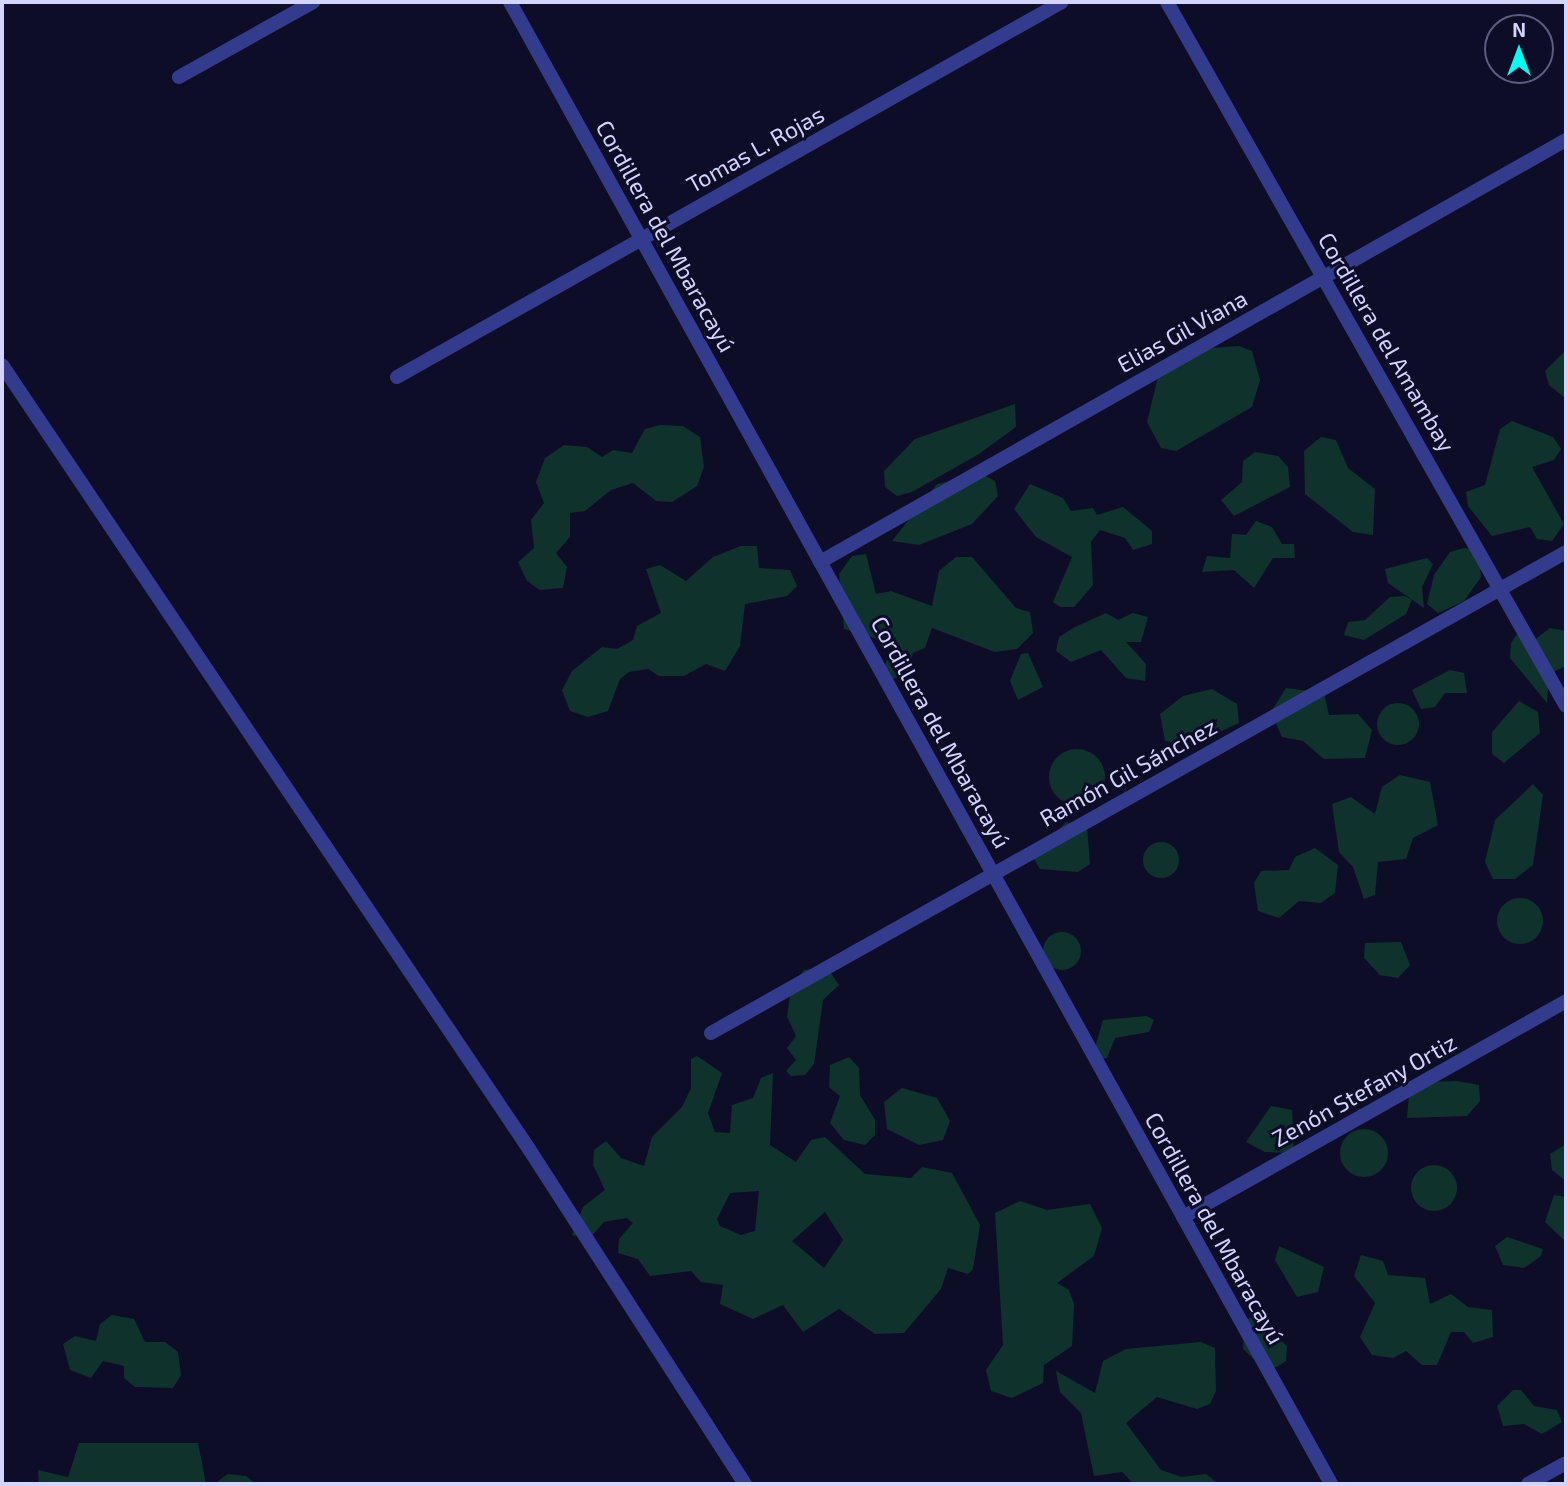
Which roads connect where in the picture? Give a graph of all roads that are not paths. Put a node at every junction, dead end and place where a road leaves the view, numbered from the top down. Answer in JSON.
{"nodes":[{"id":1,"x":313,"y":2,"type":"edge"},
{"id":2,"x":510,"y":2,"type":"edge"},
{"id":3,"x":1062,"y":2,"type":"edge"},
{"id":4,"x":1167,"y":2,"type":"edge"},
{"id":5,"x":179,"y":78,"type":"dead end"},
{"id":6,"x":1566,"y":140,"type":"edge"},
{"id":7,"x":641,"y":239,"type":"junction"},
{"id":8,"x":1323,"y":277,"type":"junction"},
{"id":9,"x":2,"y":365,"type":"edge"},
{"id":10,"x":397,"y":377,"type":"dead end"},
{"id":11,"x":1566,"y":552,"type":"edge"},
{"id":12,"x":820,"y":562,"type":"junction"},
{"id":13,"x":1501,"y":588,"type":"junction"},
{"id":14,"x":1566,"y":706,"type":"edge"},
{"id":15,"x":993,"y":874,"type":"junction"},
{"id":16,"x":1566,"y":1002,"type":"edge"},
{"id":17,"x":711,"y":1032,"type":"dead end"},
{"id":18,"x":1183,"y":1217,"type":"junction"},
{"id":19,"x":1566,"y":1462,"type":"edge"},
{"id":20,"x":745,"y":1484,"type":"edge"},
{"id":21,"x":1331,"y":1484,"type":"edge"},
{"id":22,"x":1528,"y":1484,"type":"edge"}],
"edges":[{"from":1,"to":5,"type":"street"},
{"from":2,"to":7,"type":"street","name":"Cordillera del Mbaracayú"},
{"from":3,"to":7,"type":"street","name":"Tomas L. Rojas"},
{"from":4,"to":8,"type":"street","name":"Cordillera del Amambay"},
{"from":6,"to":8,"type":"street","name":"Elias Gil Viana"},
{"from":7,"to":10,"type":"street","name":"Tomas L. Rojas"},
{"from":7,"to":12,"type":"street","name":"Cordillera del Mbaracayú"},
{"from":8,"to":12,"type":"street","name":"Elias Gil Viana"},
{"from":8,"to":13,"type":"street","name":"Cordillera del Amambay"},
{"from":9,"to":20,"type":"street"},
{"from":11,"to":13,"type":"street","name":"Ramón Gil Sánchez"},
{"from":12,"to":15,"type":"street","name":"Cordillera del Mbaracayú"},
{"from":13,"to":14,"type":"street","name":"Cordillera del Amambay"},
{"from":13,"to":15,"type":"street","name":"Ramón Gil Sánchez"},
{"from":15,"to":17,"type":"street","name":"Ramón Gil Sánchez"},
{"from":15,"to":18,"type":"street","name":"Cordillera del Mbaracayú"},
{"from":16,"to":18,"type":"street","name":"Zenón Stefany Ortiz"},
{"from":18,"to":21,"type":"street","name":"Cordillera del Mbaracayú"},
{"from":19,"to":22,"type":"street"}]}
